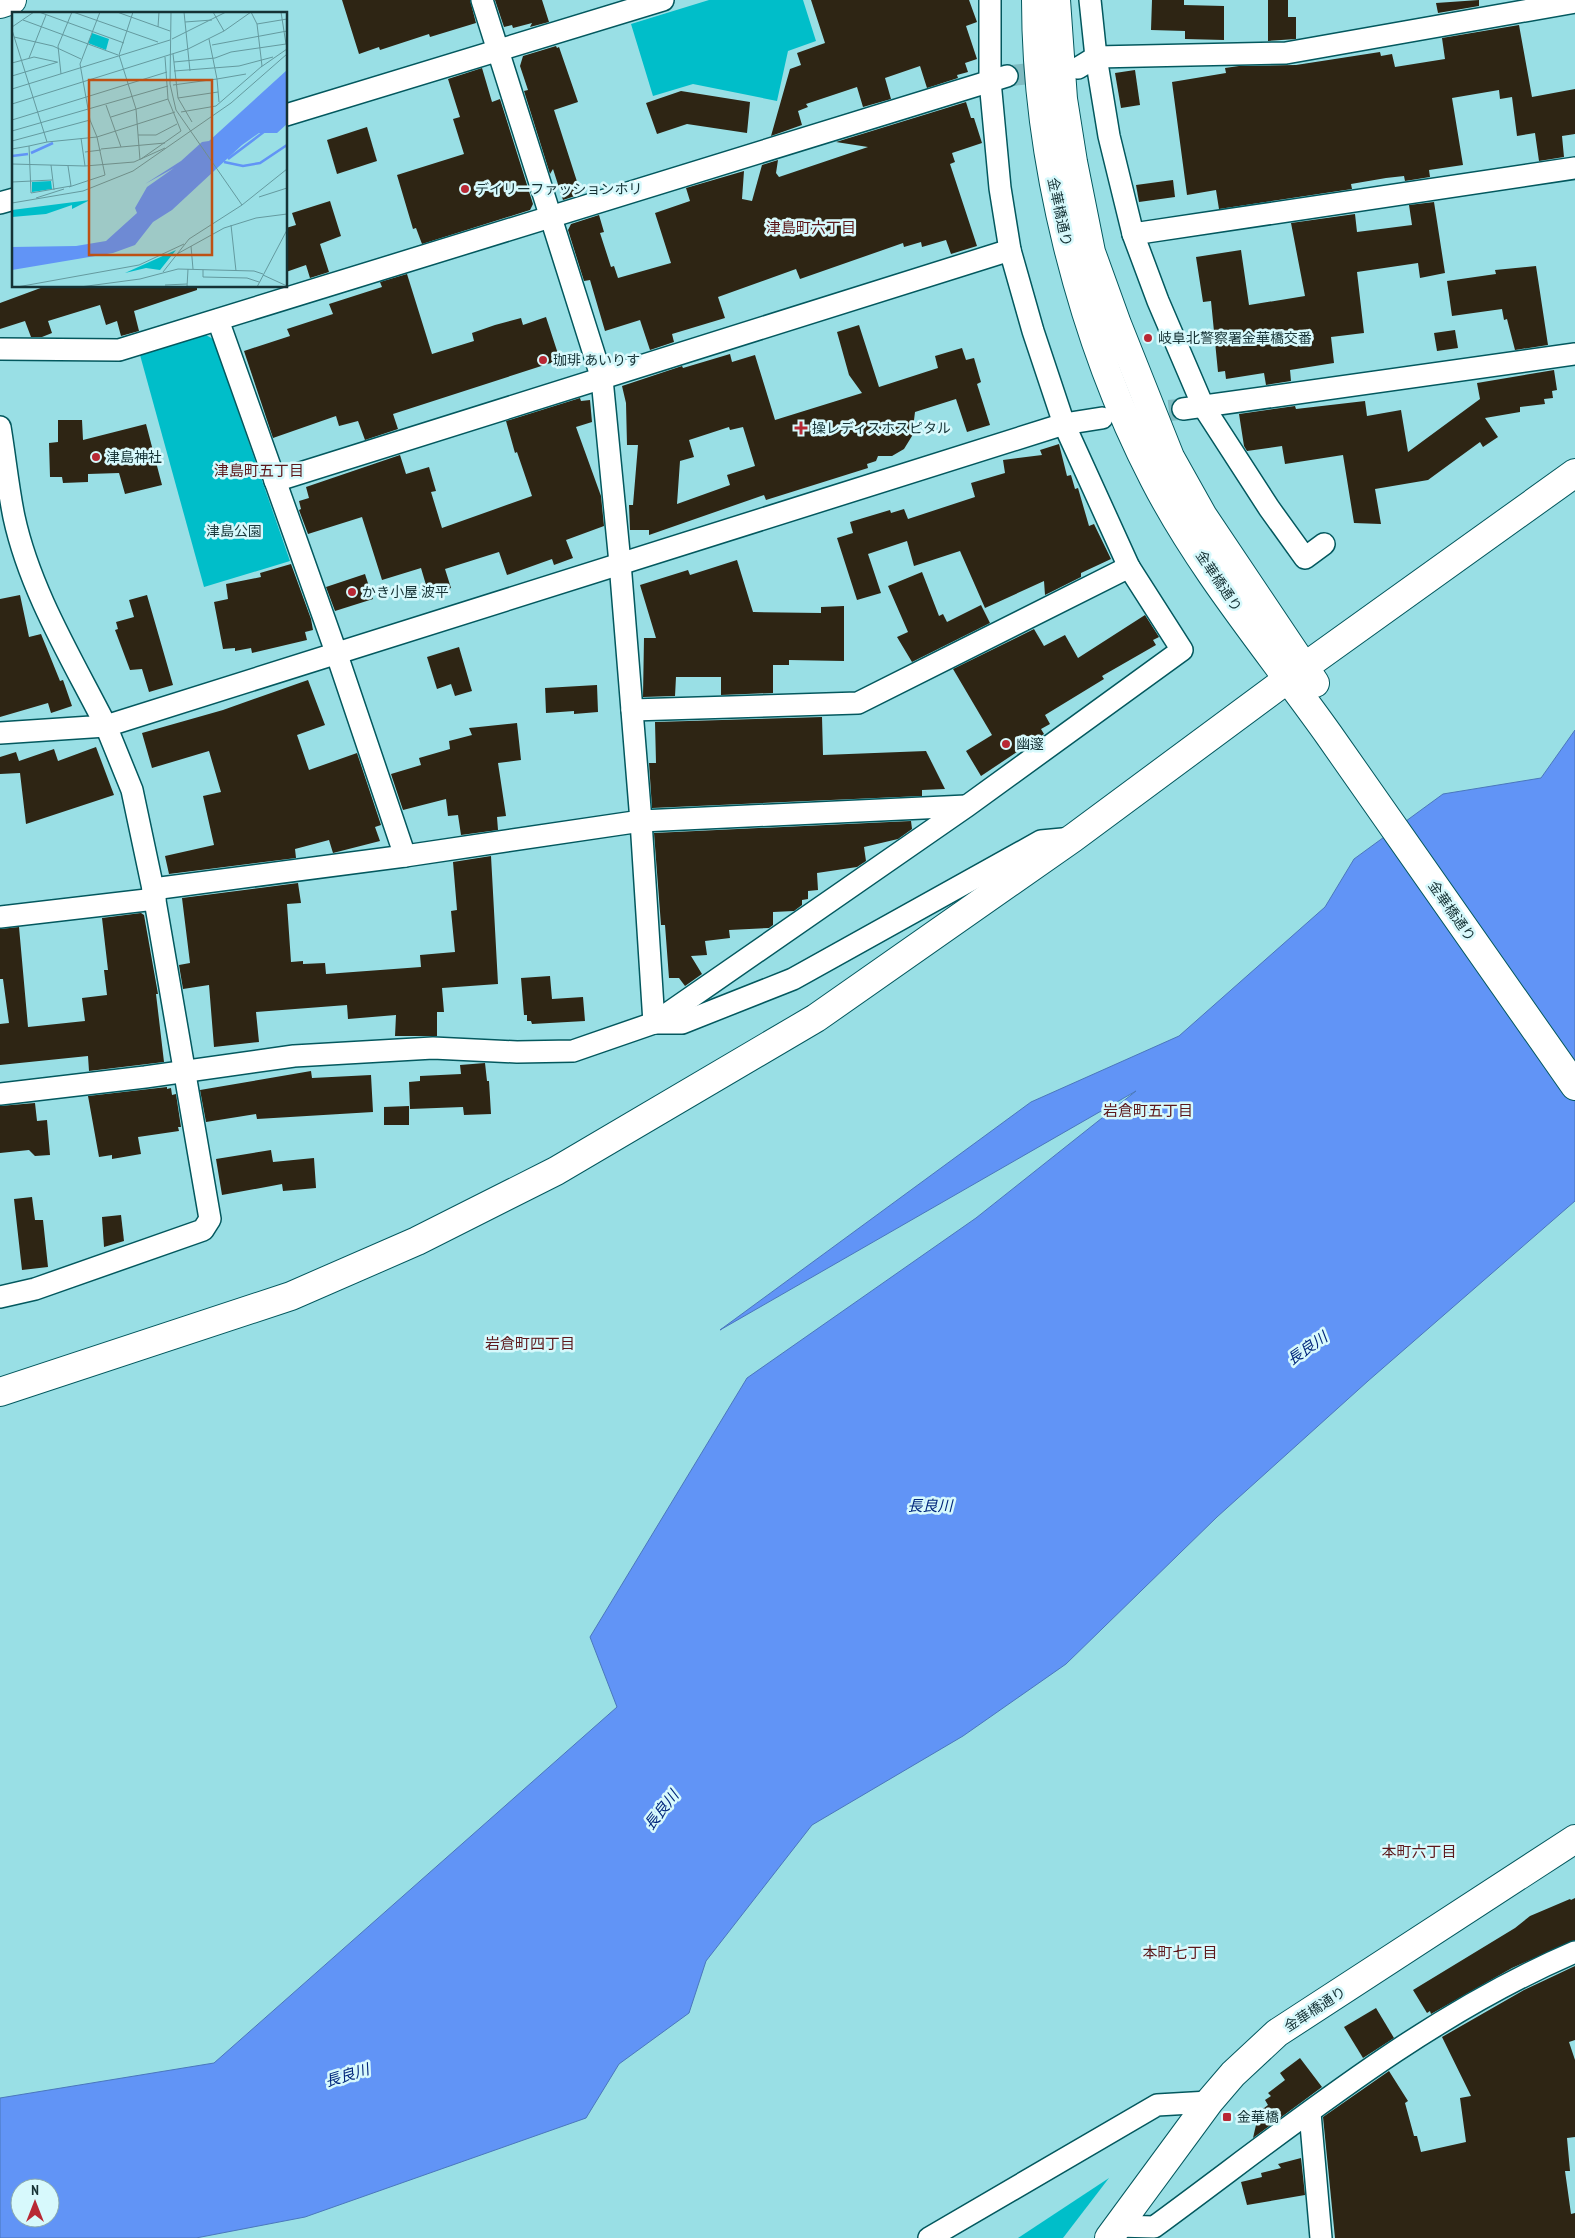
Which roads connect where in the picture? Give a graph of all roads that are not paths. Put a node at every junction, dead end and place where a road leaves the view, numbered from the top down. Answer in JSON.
{"nodes":[{"id":1,"x":12,"y":0,"type":"edge"},
{"id":2,"x":482,"y":0,"type":"edge"},
{"id":3,"x":663,"y":0,"type":"edge"},
{"id":4,"x":990,"y":0,"type":"edge"},
{"id":5,"x":1036,"y":0,"type":"edge"},
{"id":6,"x":1056,"y":0,"type":"edge"},
{"id":7,"x":1090,"y":0,"type":"edge"},
{"id":8,"x":1575,"y":2,"type":"edge"},
{"id":9,"x":0,"y":4,"type":"edge"},
{"id":10,"x":497,"y":50,"type":"junction"},
{"id":11,"x":1087,"y":62,"type":"junction"},
{"id":12,"x":999,"y":78,"type":"junction"},
{"id":13,"x":288,"y":114,"type":"edge"},
{"id":14,"x":1575,"y":168,"type":"edge"},
{"id":15,"x":550,"y":217,"type":"junction"},
{"id":16,"x":1133,"y":234,"type":"junction"},
{"id":17,"x":1010,"y":250,"type":"junction"},
{"id":18,"x":218,"y":320,"type":"junction"},
{"id":19,"x":0,"y":349,"type":"edge"},
{"id":20,"x":1575,"y":354,"type":"edge"},
{"id":21,"x":602,"y":378,"type":"junction"},
{"id":22,"x":1193,"y":407,"type":"junction"},
{"id":23,"x":1102,"y":418,"type":"dead end"},
{"id":24,"x":1064,"y":424,"type":"junction"},
{"id":25,"x":0,"y":427,"type":"edge"},
{"id":26,"x":1575,"y":473,"type":"edge"},
{"id":27,"x":275,"y":481,"type":"junction"},
{"id":28,"x":7,"y":519,"type":"edge"},
{"id":29,"x":1324,"y":544,"type":"dead end"},
{"id":30,"x":620,"y":563,"type":"junction"},
{"id":31,"x":1129,"y":568,"type":"junction"},
{"id":32,"x":336,"y":652,"type":"junction"},
{"id":33,"x":1297,"y":672,"type":"junction"},
{"id":34,"x":1316,"y":702,"type":"junction"},
{"id":35,"x":632,"y":710,"type":"junction"},
{"id":36,"x":106,"y":726,"type":"junction"},
{"id":37,"x":0,"y":733,"type":"edge"},
{"id":38,"x":967,"y":806,"type":"junction"},
{"id":39,"x":641,"y":821,"type":"junction"},
{"id":40,"x":1073,"y":838,"type":"junction"},
{"id":41,"x":404,"y":856,"type":"junction"},
{"id":42,"x":154,"y":894,"type":"junction"},
{"id":43,"x":0,"y":918,"type":"edge"},
{"id":44,"x":654,"y":1023,"type":"junction"},
{"id":45,"x":1575,"y":1055,"type":"edge"},
{"id":46,"x":184,"y":1071,"type":"junction"},
{"id":47,"x":1575,"y":1086,"type":"edge"},
{"id":48,"x":0,"y":1094,"type":"edge"},
{"id":49,"x":0,"y":1297,"type":"edge"},
{"id":50,"x":0,"y":1392,"type":"edge"},
{"id":51,"x":1575,"y":1839,"type":"edge"},
{"id":52,"x":1575,"y":1952,"type":"edge"},
{"id":53,"x":1209,"y":2102,"type":"junction"},
{"id":54,"x":1310,"y":2113,"type":"junction"},
{"id":55,"x":1113,"y":2232,"type":"edge"},
{"id":56,"x":929,"y":2238,"type":"edge"},
{"id":57,"x":1321,"y":2238,"type":"edge"}],
"edges":[{"from":1,"to":9,"type":"street"},
{"from":2,"to":10,"type":"street"},
{"from":3,"to":10,"type":"street"},
{"from":4,"to":12,"type":"street"},
{"from":5,"to":33,"type":"street","name":"金華橋通り"},
{"from":6,"to":33,"type":"street","name":"金華橋通り"},
{"from":7,"to":11,"type":"street"},
{"from":8,"to":11,"type":"street"},
{"from":10,"to":13,"type":"street"},
{"from":10,"to":15,"type":"street"},
{"from":11,"to":16,"type":"street"},
{"from":12,"to":15,"type":"street"},
{"from":12,"to":17,"type":"street"},
{"from":14,"to":16,"type":"street"},
{"from":15,"to":18,"type":"street"},
{"from":15,"to":21,"type":"street"},
{"from":16,"to":22,"type":"street"},
{"from":17,"to":21,"type":"street"},
{"from":17,"to":24,"type":"street"},
{"from":18,"to":19,"type":"street"},
{"from":18,"to":27,"type":"street"},
{"from":20,"to":22,"type":"street"},
{"from":21,"to":27,"type":"street"},
{"from":21,"to":30,"type":"street"},
{"from":22,"to":29,"type":"street"},
{"from":23,"to":24,"type":"street"},
{"from":24,"to":30,"type":"street"},
{"from":24,"to":31,"type":"street"},
{"from":25,"to":28,"type":"street"},
{"from":26,"to":33,"type":"street"},
{"from":27,"to":32,"type":"street"},
{"from":28,"to":36,"type":"street"},
{"from":30,"to":32,"type":"street"},
{"from":30,"to":35,"type":"street"},
{"from":31,"to":35,"type":"street"},
{"from":31,"to":38,"type":"street"},
{"from":32,"to":36,"type":"street"},
{"from":32,"to":41,"type":"street"},
{"from":33,"to":34,"type":"street","name":"金華橋通り"},
{"from":33,"to":40,"type":"street"},
{"from":34,"to":45,"type":"street","name":"金華橋通り"},
{"from":34,"to":47,"type":"street","name":"金華橋通り"},
{"from":35,"to":39,"type":"street"},
{"from":36,"to":37,"type":"street"},
{"from":36,"to":42,"type":"street"},
{"from":38,"to":39,"type":"street"},
{"from":38,"to":44,"type":"street"},
{"from":39,"to":41,"type":"street"},
{"from":39,"to":44,"type":"street"},
{"from":40,"to":44,"type":"street"},
{"from":40,"to":50,"type":"street"},
{"from":41,"to":42,"type":"street"},
{"from":42,"to":43,"type":"street"},
{"from":42,"to":46,"type":"street"},
{"from":44,"to":46,"type":"street"},
{"from":46,"to":48,"type":"street"},
{"from":46,"to":49,"type":"street"},
{"from":51,"to":53,"type":"street","name":"金華橋通り"},
{"from":52,"to":54,"type":"street"},
{"from":53,"to":55,"type":"street","name":"金華橋通り"},
{"from":53,"to":56,"type":"street"},
{"from":54,"to":55,"type":"street"},
{"from":54,"to":57,"type":"street"}]}
